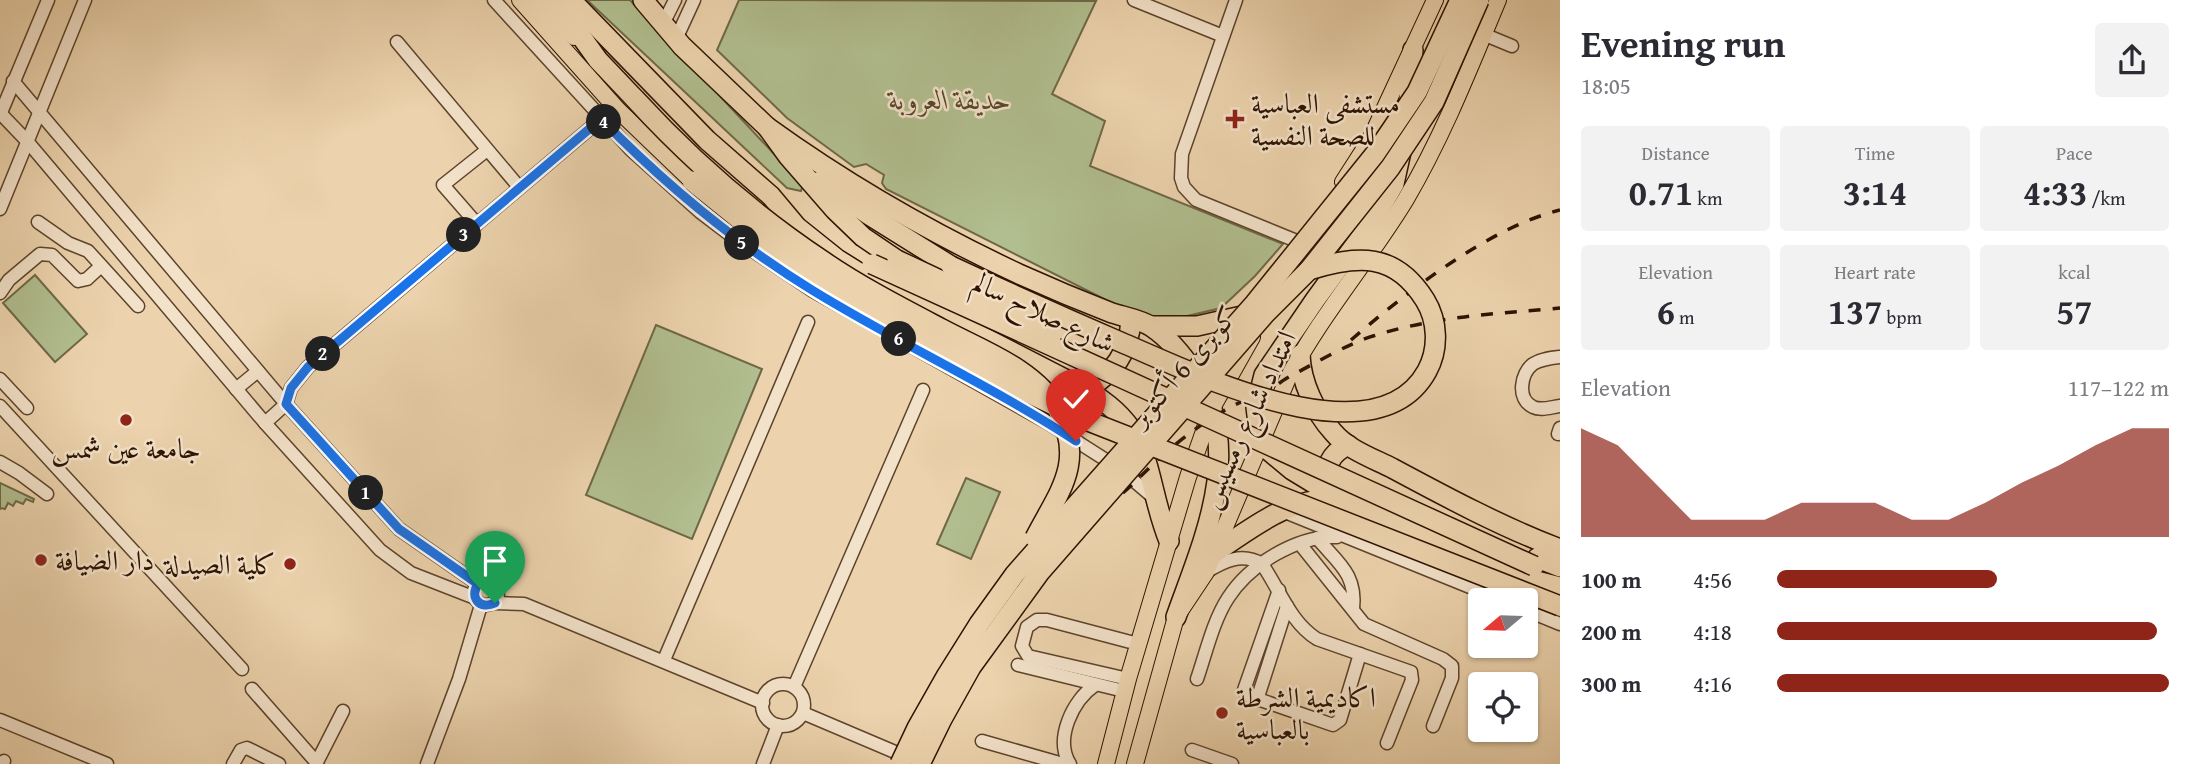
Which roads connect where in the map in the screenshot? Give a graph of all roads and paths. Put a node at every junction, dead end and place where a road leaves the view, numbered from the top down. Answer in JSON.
{"nodes":[{"id":1,"x":48,"y":0,"type":"edge"},
{"id":2,"x":85,"y":0,"type":"edge"},
{"id":3,"x":494,"y":0,"type":"edge"},
{"id":4,"x":520,"y":0,"type":"edge"},
{"id":5,"x":536,"y":0,"type":"edge"},
{"id":6,"x":555,"y":0,"type":"edge"},
{"id":7,"x":571,"y":0,"type":"edge"},
{"id":8,"x":643,"y":0,"type":"edge"},
{"id":9,"x":675,"y":0,"type":"edge"},
{"id":10,"x":694,"y":0,"type":"edge"},
{"id":11,"x":1134,"y":0,"type":"edge"},
{"id":12,"x":1236,"y":0,"type":"edge"},
{"id":13,"x":1435,"y":0,"type":"edge"},
{"id":14,"x":1460,"y":0,"type":"edge"},
{"id":15,"x":1479,"y":0,"type":"edge"},
{"id":16,"x":1498,"y":0,"type":"edge"},
{"id":17,"x":670,"y":32,"type":"junction"},
{"id":18,"x":1483,"y":34,"type":"junction"},
{"id":19,"x":1223,"y":36,"type":"junction"},
{"id":20,"x":397,"y":42,"type":"dead end"},
{"id":21,"x":1512,"y":46,"type":"dead end"},
{"id":22,"x":1413,"y":50,"type":"junction"},
{"id":23,"x":598,"y":60,"type":"junction"},
{"id":24,"x":13,"y":82,"type":"junction"},
{"id":25,"x":39,"y":110,"type":"junction"},
{"id":26,"x":0,"y":115,"type":"edge"},
{"id":27,"x":601,"y":119,"type":"junction"},
{"id":28,"x":767,"y":127,"type":"junction"},
{"id":29,"x":27,"y":141,"type":"junction"},
{"id":30,"x":487,"y":150,"type":"junction"},
{"id":31,"x":788,"y":156,"type":"junction"},
{"id":32,"x":692,"y":181,"type":"joint"},
{"id":33,"x":519,"y":187,"type":"junction"},
{"id":34,"x":0,"y":209,"type":"edge"},
{"id":35,"x":785,"y":215,"type":"junction"},
{"id":36,"x":38,"y":222,"type":"dead end"},
{"id":37,"x":477,"y":224,"type":"junction"},
{"id":38,"x":1304,"y":244,"type":"junction"},
{"id":39,"x":101,"y":266,"type":"junction"},
{"id":40,"x":1309,"y":270,"type":"junction"},
{"id":41,"x":0,"y":293,"type":"edge"},
{"id":42,"x":138,"y":306,"type":"dead end"},
{"id":43,"x":1269,"y":309,"type":"junction"},
{"id":44,"x":1131,"y":320,"type":"junction"},
{"id":45,"x":808,"y":322,"type":"dead end"},
{"id":46,"x":1151,"y":326,"type":"junction"},
{"id":47,"x":1300,"y":355,"type":"junction"},
{"id":48,"x":1560,"y":357,"type":"edge"},
{"id":49,"x":258,"y":371,"type":"junction"},
{"id":50,"x":0,"y":379,"type":"edge"},
{"id":51,"x":0,"y":388,"type":"edge"},
{"id":52,"x":236,"y":389,"type":"junction"},
{"id":53,"x":923,"y":390,"type":"dead end"},
{"id":54,"x":1086,"y":390,"type":"junction"},
{"id":55,"x":286,"y":404,"type":"junction"},
{"id":56,"x":0,"y":406,"type":"edge"},
{"id":57,"x":1560,"y":406,"type":"edge"},
{"id":58,"x":1212,"y":408,"type":"junction"},
{"id":59,"x":265,"y":423,"type":"junction"},
{"id":60,"x":1262,"y":440,"type":"junction"},
{"id":61,"x":1348,"y":445,"type":"junction"},
{"id":62,"x":0,"y":462,"type":"edge"},
{"id":63,"x":47,"y":494,"type":"dead end"},
{"id":64,"x":1338,"y":498,"type":"junction"},
{"id":65,"x":1156,"y":499,"type":"junction"},
{"id":66,"x":1280,"y":510,"type":"junction"},
{"id":67,"x":1317,"y":538,"type":"junction"},
{"id":68,"x":1347,"y":538,"type":"junction"},
{"id":69,"x":1169,"y":541,"type":"junction"},
{"id":70,"x":1300,"y":544,"type":"junction"},
{"id":71,"x":1560,"y":550,"type":"edge"},
{"id":72,"x":1214,"y":553,"type":"junction"},
{"id":73,"x":1028,"y":558,"type":"junction"},
{"id":74,"x":1535,"y":562,"type":"junction"},
{"id":75,"x":1262,"y":564,"type":"junction"},
{"id":76,"x":1560,"y":567,"type":"edge"},
{"id":77,"x":1206,"y":572,"type":"junction"},
{"id":78,"x":1560,"y":580,"type":"edge"},
{"id":79,"x":478,"y":584,"type":"junction"},
{"id":80,"x":1560,"y":587,"type":"edge"},
{"id":81,"x":1472,"y":588,"type":"edge"},
{"id":82,"x":1279,"y":590,"type":"junction"},
{"id":83,"x":478,"y":601,"type":"junction"},
{"id":84,"x":495,"y":603,"type":"junction"},
{"id":85,"x":1287,"y":606,"type":"junction"},
{"id":86,"x":1560,"y":606,"type":"edge"},
{"id":87,"x":1353,"y":609,"type":"junction"},
{"id":88,"x":1538,"y":615,"type":"edge"},
{"id":89,"x":1175,"y":617,"type":"junction"},
{"id":90,"x":1560,"y":624,"type":"edge"},
{"id":91,"x":1138,"y":644,"type":"junction"},
{"id":92,"x":1360,"y":654,"type":"junction"},
{"id":93,"x":1255,"y":659,"type":"junction"},
{"id":94,"x":664,"y":660,"type":"junction"},
{"id":95,"x":1269,"y":663,"type":"junction"},
{"id":96,"x":1018,"y":665,"type":"dead end"},
{"id":97,"x":242,"y":668,"type":"dead end"},
{"id":98,"x":1197,"y":679,"type":"dead end"},
{"id":99,"x":1095,"y":685,"type":"junction"},
{"id":100,"x":1126,"y":685,"type":"junction"},
{"id":101,"x":255,"y":687,"type":"dead end"},
{"id":102,"x":794,"y":687,"type":"junction"},
{"id":103,"x":1257,"y":700,"type":"junction"},
{"id":104,"x":763,"y":703,"type":"junction"},
{"id":105,"x":343,"y":711,"type":"dead end"},
{"id":106,"x":803,"y":713,"type":"junction"},
{"id":107,"x":0,"y":720,"type":"edge"},
{"id":108,"x":778,"y":725,"type":"junction"},
{"id":109,"x":1433,"y":726,"type":"dead end"},
{"id":110,"x":982,"y":741,"type":"dead end"},
{"id":111,"x":1387,"y":743,"type":"dead end"},
{"id":112,"x":1192,"y":750,"type":"dead end"},
{"id":113,"x":318,"y":761,"type":"edge"},
{"id":114,"x":107,"y":764,"type":"edge"},
{"id":115,"x":233,"y":764,"type":"edge"},
{"id":116,"x":279,"y":764,"type":"edge"},
{"id":117,"x":426,"y":764,"type":"edge"},
{"id":118,"x":762,"y":764,"type":"edge"},
{"id":119,"x":900,"y":764,"type":"edge"},
{"id":120,"x":922,"y":764,"type":"edge"},
{"id":121,"x":1063,"y":764,"type":"edge"},
{"id":122,"x":1070,"y":764,"type":"edge"},
{"id":123,"x":1106,"y":764,"type":"edge"},
{"id":124,"x":1135,"y":764,"type":"edge"},
{"id":125,"x":1232,"y":764,"type":"edge"}],
"edges":[{"from":1,"to":24,"type":"street"},
{"from":2,"to":25,"type":"street"},
{"from":3,"to":27,"type":"street"},
{"from":4,"to":32,"type":"main road"},
{"from":5,"to":23,"type":"main road"},
{"from":6,"to":23,"type":"highway"},
{"from":7,"to":35,"type":"highway","name":"شارع صلاح سالم"},
{"from":8,"to":17,"type":"highway","name":"شارع صلاح سالم"},
{"from":9,"to":17,"type":"street"},
{"from":10,"to":17,"type":"street"},
{"from":11,"to":19,"type":"street"},
{"from":12,"to":19,"type":"street"},
{"from":13,"to":22,"type":"main road","name":"امتداد شارع رمسيس"},
{"from":14,"to":73,"type":"highway","name":"كوبرى 6 أكتوبر","bridge":true},
{"from":15,"to":40,"type":"highway","name":"كوبرى 6 أكتوبر","bridge":true},
{"from":16,"to":18,"type":"main road","name":"امتداد شارع رمسيس"},
{"from":17,"to":28,"type":"highway","name":"شارع صلاح سالم"},
{"from":18,"to":21,"type":"street"},
{"from":18,"to":47,"type":"main road","name":"امتداد شارع رمسيس"},
{"from":19,"to":38,"type":"street"},
{"from":20,"to":30,"type":"street"},
{"from":22,"to":38,"type":"main road","name":"امتداد شارع رمسيس"},
{"from":22,"to":60,"type":"highway"},
{"from":23,"to":73,"type":"highway","bridge":true},
{"from":24,"to":25,"type":"street"},
{"from":24,"to":26,"type":"street"},
{"from":25,"to":29,"type":"street"},
{"from":25,"to":49,"type":"street"},
{"from":26,"to":29,"type":"street"},
{"from":27,"to":33,"type":"street"},
{"from":27,"to":65,"type":"street"},
{"from":28,"to":31,"type":"highway","name":"شارع صلاح سالم"},
{"from":28,"to":44,"type":"highway"},
{"from":29,"to":34,"type":"street"},
{"from":29,"to":52,"type":"street"},
{"from":30,"to":33,"type":"street"},
{"from":30,"to":37,"type":"street"},
{"from":31,"to":40,"type":"highway","bridge":true},
{"from":31,"to":74,"type":"highway","name":"شارع صلاح سالم","bridge":true},
{"from":32,"to":86,"type":"highway","bridge":true},
{"from":33,"to":37,"type":"street"},
{"from":35,"to":54,"type":"highway"},
{"from":35,"to":74,"type":"highway","name":"شارع صلاح سالم","bridge":true},
{"from":36,"to":39,"type":"street"},
{"from":37,"to":55,"type":"street"},
{"from":38,"to":43,"type":"main road","name":"امتداد شارع رمسيس"},
{"from":39,"to":41,"type":"street"},
{"from":39,"to":42,"type":"street"},
{"from":40,"to":120,"type":"highway","name":"كوبرى 6 أكتوبر","bridge":true},
{"from":43,"to":46,"type":"highway"},
{"from":43,"to":58,"type":"main road","name":"امتداد شارع رمسيس"},
{"from":44,"to":46,"type":"highway"},
{"from":44,"to":54,"type":"highway"},
{"from":45,"to":94,"type":"street"},
{"from":46,"to":58,"type":"highway"},
{"from":47,"to":60,"type":"main road","name":"امتداد شارع رمسيس"},
{"from":47,"to":61,"type":"highway"},
{"from":48,"to":57,"type":"street"},
{"from":49,"to":52,"type":"street"},
{"from":49,"to":55,"type":"street"},
{"from":50,"to":51,"type":"street"},
{"from":52,"to":59,"type":"street"},
{"from":53,"to":102,"type":"street"},
{"from":54,"to":65,"type":"highway"},
{"from":55,"to":59,"type":"street"},
{"from":55,"to":79,"type":"street"},
{"from":56,"to":97,"type":"street"},
{"from":58,"to":69,"type":"main road","name":"امتداد شارع رمسيس"},
{"from":58,"to":89,"type":"highway"},
{"from":59,"to":83,"type":"street"},
{"from":60,"to":64,"type":"highway"},
{"from":60,"to":72,"type":"main road","name":"امتداد شارع رمسيس"},
{"from":61,"to":64,"type":"highway"},
{"from":61,"to":71,"type":"highway"},
{"from":62,"to":63,"type":"street"},
{"from":64,"to":66,"type":"highway"},
{"from":64,"to":80,"type":"highway"},
{"from":65,"to":69,"type":"highway"},
{"from":66,"to":68,"type":"street"},
{"from":66,"to":72,"type":"highway"},
{"from":67,"to":68,"type":"street"},
{"from":67,"to":70,"type":"street"},
{"from":67,"to":87,"type":"street"},
{"from":68,"to":81,"type":"street"},
{"from":69,"to":91,"type":"main road","name":"امتداد شارع رمسيس"},
{"from":70,"to":75,"type":"street"},
{"from":70,"to":87,"type":"street"},
{"from":72,"to":77,"type":"main road","name":"امتداد شارع رمسيس"},
{"from":73,"to":119,"type":"highway","name":"كوبرى 6 أكتوبر","bridge":true},
{"from":74,"to":76,"type":"highway","name":"شارع صلاح سالم"},
{"from":74,"to":78,"type":"highway","name":"شارع صلاح سالم"},
{"from":75,"to":77,"type":"street"},
{"from":75,"to":82,"type":"street"},
{"from":75,"to":98,"type":"street"},
{"from":77,"to":89,"type":"main road","name":"امتداد شارع رمسيس"},
{"from":79,"to":83,"type":"street"},
{"from":79,"to":84,"type":"street"},
{"from":82,"to":85,"type":"street"},
{"from":82,"to":93,"type":"street"},
{"from":83,"to":84,"type":"street"},
{"from":83,"to":117,"type":"street"},
{"from":84,"to":94,"type":"street"},
{"from":85,"to":92,"type":"street"},
{"from":85,"to":95,"type":"street"},
{"from":87,"to":109,"type":"street"},
{"from":88,"to":90,"type":"street"},
{"from":89,"to":124,"type":"main road","name":"امتداد شارع رمسيس"},
{"from":91,"to":100,"type":"main road","name":"امتداد شارع رمسيس"},
{"from":91,"to":100,"type":"street"},
{"from":92,"to":103,"type":"street"},
{"from":92,"to":111,"type":"street"},
{"from":93,"to":95,"type":"street"},
{"from":93,"to":103,"type":"street"},
{"from":94,"to":104,"type":"street"},
{"from":95,"to":103,"type":"street"},
{"from":96,"to":99,"type":"street"},
{"from":99,"to":100,"type":"street"},
{"from":99,"to":122,"type":"street"},
{"from":100,"to":123,"type":"main road","name":"امتداد شارع رمسيس"},
{"from":101,"to":113,"type":"street"},
{"from":102,"to":104,"type":"street"},
{"from":102,"to":106,"type":"street"},
{"from":104,"to":108,"type":"street"},
{"from":105,"to":113,"type":"street"},
{"from":106,"to":108,"type":"street"},
{"from":106,"to":120,"type":"street"},
{"from":107,"to":114,"type":"street"},
{"from":108,"to":118,"type":"street"},
{"from":110,"to":121,"type":"street"},
{"from":112,"to":125,"type":"street"},
{"from":115,"to":116,"type":"street"}]}
